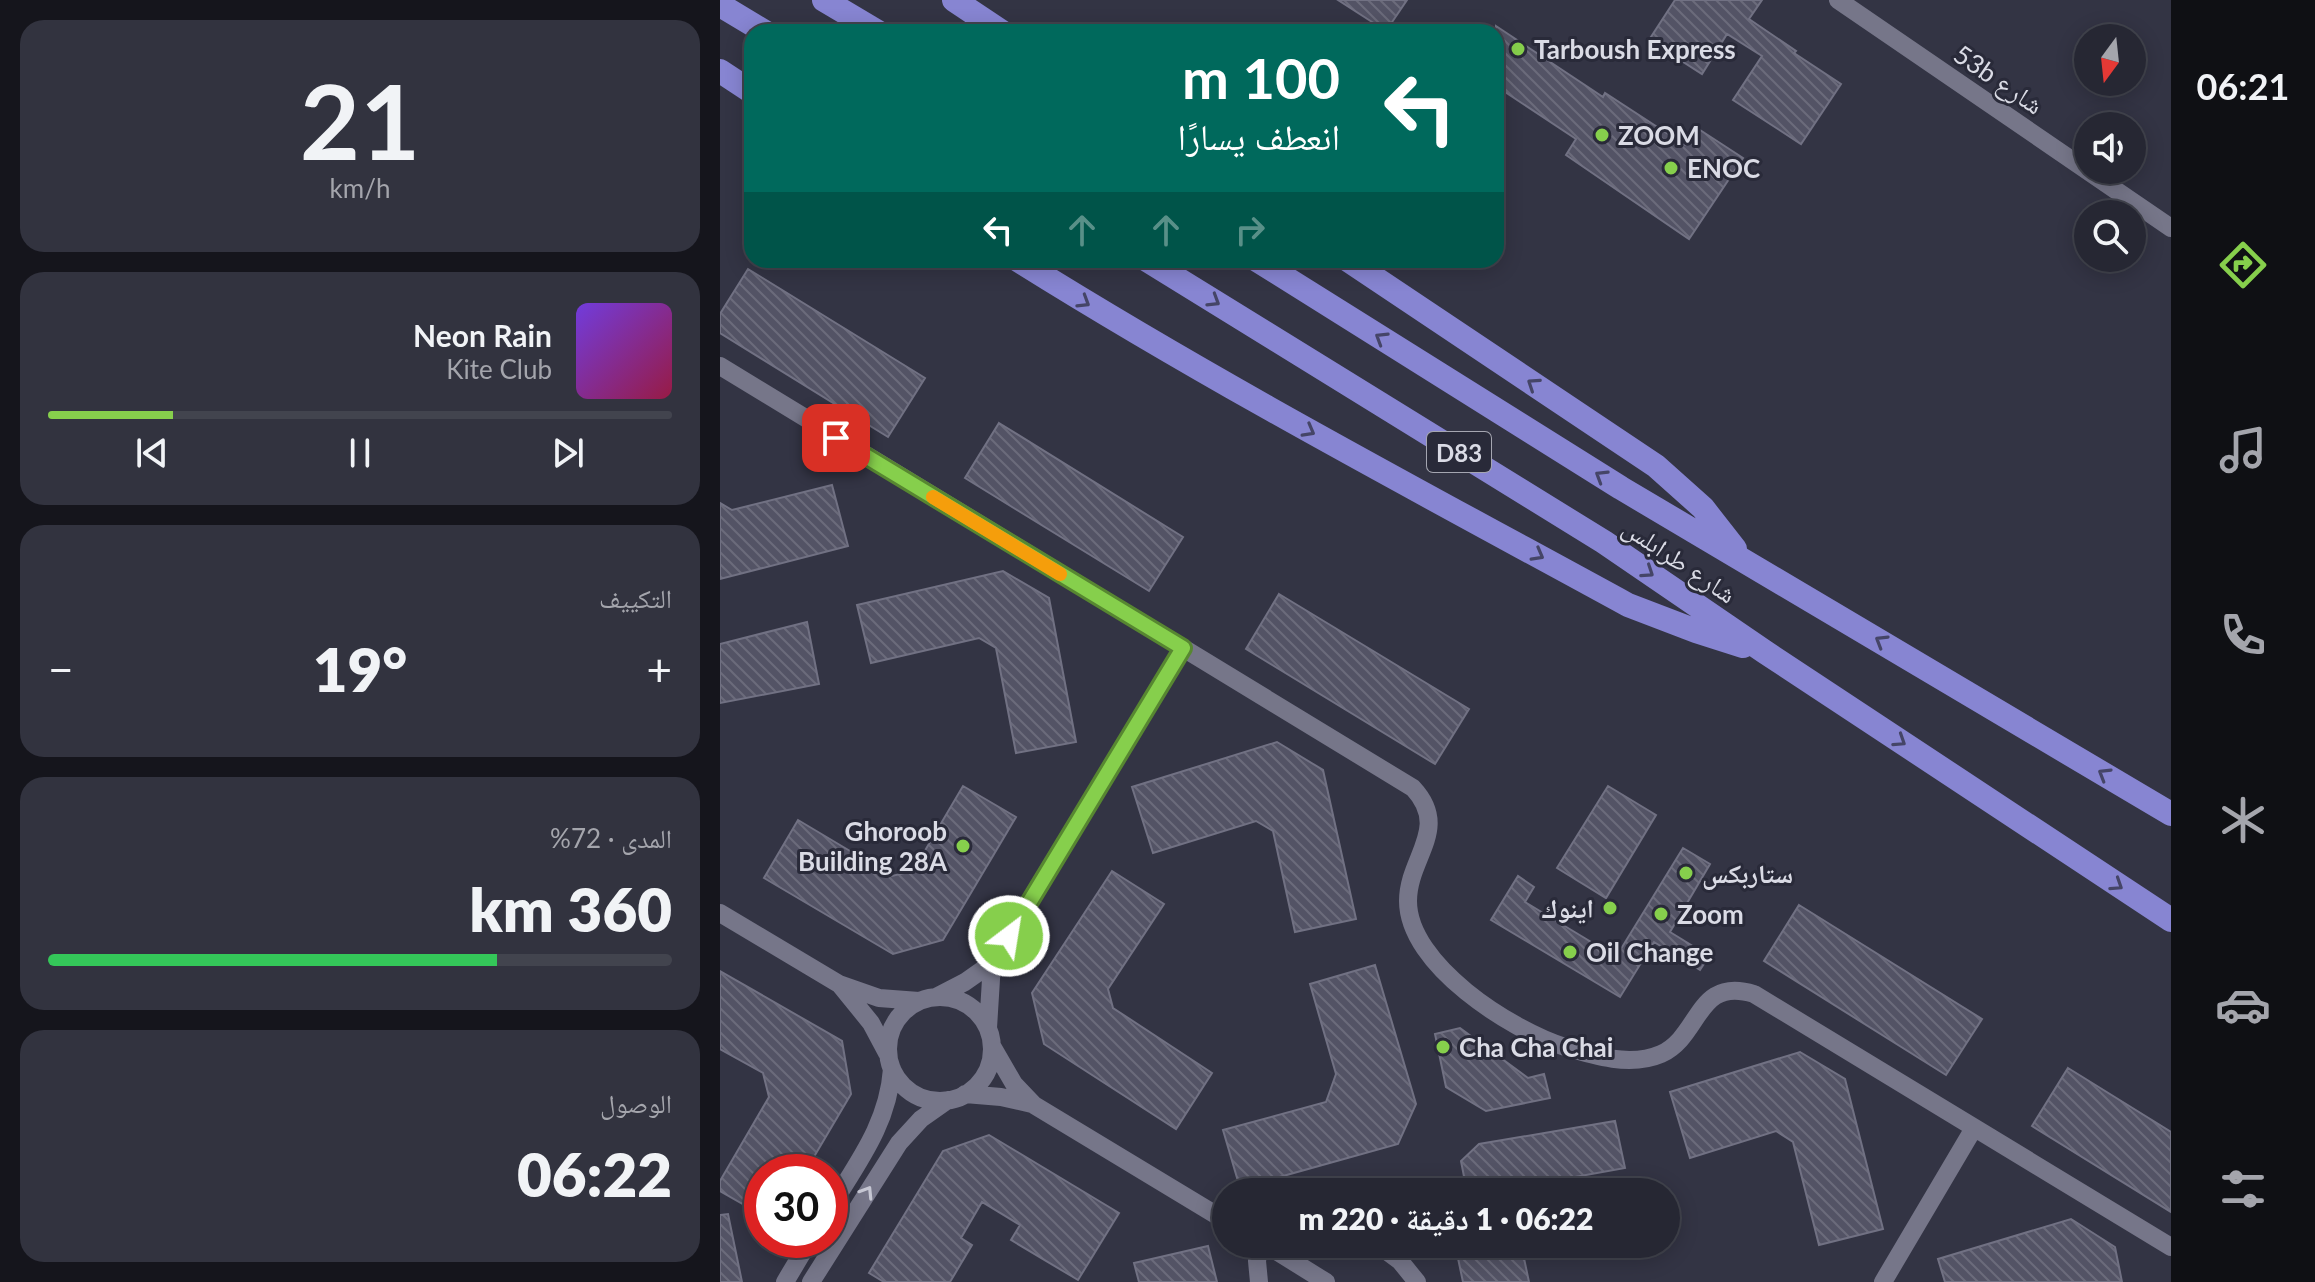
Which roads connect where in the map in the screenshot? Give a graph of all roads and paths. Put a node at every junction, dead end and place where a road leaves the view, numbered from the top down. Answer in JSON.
{"nodes":[{"id":1,"x":824,"y":0,"type":"edge"},
{"id":2,"x":954,"y":0,"type":"edge"},
{"id":3,"x":1838,"y":0,"type":"edge"},
{"id":4,"x":720,"y":5,"type":"edge"},
{"id":5,"x":752,"y":24,"type":"edge"},
{"id":6,"x":864,"y":24,"type":"edge"},
{"id":7,"x":990,"y":24,"type":"edge"},
{"id":8,"x":2171,"y":228,"type":"edge"},
{"id":9,"x":1031,"y":268,"type":"edge"},
{"id":10,"x":1160,"y":268,"type":"edge"},
{"id":11,"x":1270,"y":268,"type":"edge"},
{"id":12,"x":1360,"y":268,"type":"edge"},
{"id":13,"x":720,"y":366,"type":"edge"},
{"id":14,"x":1741,"y":558,"type":"junction"},
{"id":15,"x":1183,"y":648,"type":"junction"},
{"id":16,"x":1765,"y":652,"type":"junction"},
{"id":17,"x":2171,"y":814,"type":"edge"},
{"id":18,"x":720,"y":913,"type":"edge"},
{"id":19,"x":2171,"y":920,"type":"edge"},
{"id":20,"x":992,"y":963,"type":"junction"},
{"id":21,"x":839,"y":984,"type":"junction"},
{"id":22,"x":928,"y":999,"type":"junction"},
{"id":23,"x":990,"y":1038,"type":"junction"},
{"id":24,"x":890,"y":1061,"type":"junction"},
{"id":25,"x":956,"y":1097,"type":"junction"},
{"id":26,"x":1034,"y":1105,"type":"junction"},
{"id":27,"x":1974,"y":1128,"type":"junction"},
{"id":28,"x":848,"y":1178,"type":"edge"},
{"id":29,"x":1212,"y":1213,"type":"edge"},
{"id":30,"x":2171,"y":1247,"type":"edge"},
{"id":31,"x":799,"y":1258,"type":"edge"},
{"id":32,"x":1258,"y":1258,"type":"edge"},
{"id":33,"x":1286,"y":1258,"type":"edge"},
{"id":34,"x":1396,"y":1258,"type":"edge"},
{"id":35,"x":785,"y":1282,"type":"edge"},
{"id":36,"x":811,"y":1282,"type":"edge"},
{"id":37,"x":1259,"y":1282,"type":"edge"},
{"id":38,"x":1326,"y":1282,"type":"edge"},
{"id":39,"x":1417,"y":1282,"type":"edge"},
{"id":40,"x":1883,"y":1282,"type":"edge"}],
"edges":[{"from":1,"to":6,"type":"highway"},
{"from":2,"to":7,"type":"highway"},
{"from":3,"to":8,"type":"street","name":"53b شارع"},
{"from":4,"to":5,"type":"highway"},
{"from":9,"to":16,"type":"highway","one_way":true},
{"from":10,"to":16,"type":"highway","name":"شارع طرابلس","number":"D83","one_way":true},
{"from":14,"to":11,"type":"highway","name":"شارع طرابلس","number":"D83","one_way":true},
{"from":14,"to":12,"type":"highway","one_way":true},
{"from":13,"to":15,"type":"street"},
{"from":17,"to":14,"type":"highway","name":"شارع طرابلس","number":"D83","one_way":true},
{"from":15,"to":20,"type":"street"},
{"from":15,"to":27,"type":"street"},
{"from":16,"to":19,"type":"highway","name":"شارع طرابلس","number":"D83","one_way":true},
{"from":18,"to":21,"type":"street"},
{"from":20,"to":22,"type":"street"},
{"from":20,"to":23,"type":"street"},
{"from":21,"to":22,"type":"street"},
{"from":21,"to":24,"type":"street"},
{"from":22,"to":23,"type":"street"},
{"from":22,"to":24,"type":"street"},
{"from":23,"to":25,"type":"street"},
{"from":23,"to":26,"type":"street"},
{"from":24,"to":25,"type":"street"},
{"from":24,"to":28,"type":"street"},
{"from":25,"to":26,"type":"street"},
{"from":36,"to":25,"type":"street","one_way":true},
{"from":26,"to":29,"type":"street"},
{"from":27,"to":30,"type":"street"},
{"from":27,"to":40,"type":"street"},
{"from":31,"to":35,"type":"street"},
{"from":32,"to":37,"type":"street"},
{"from":33,"to":38,"type":"street"},
{"from":34,"to":39,"type":"street"}]}
